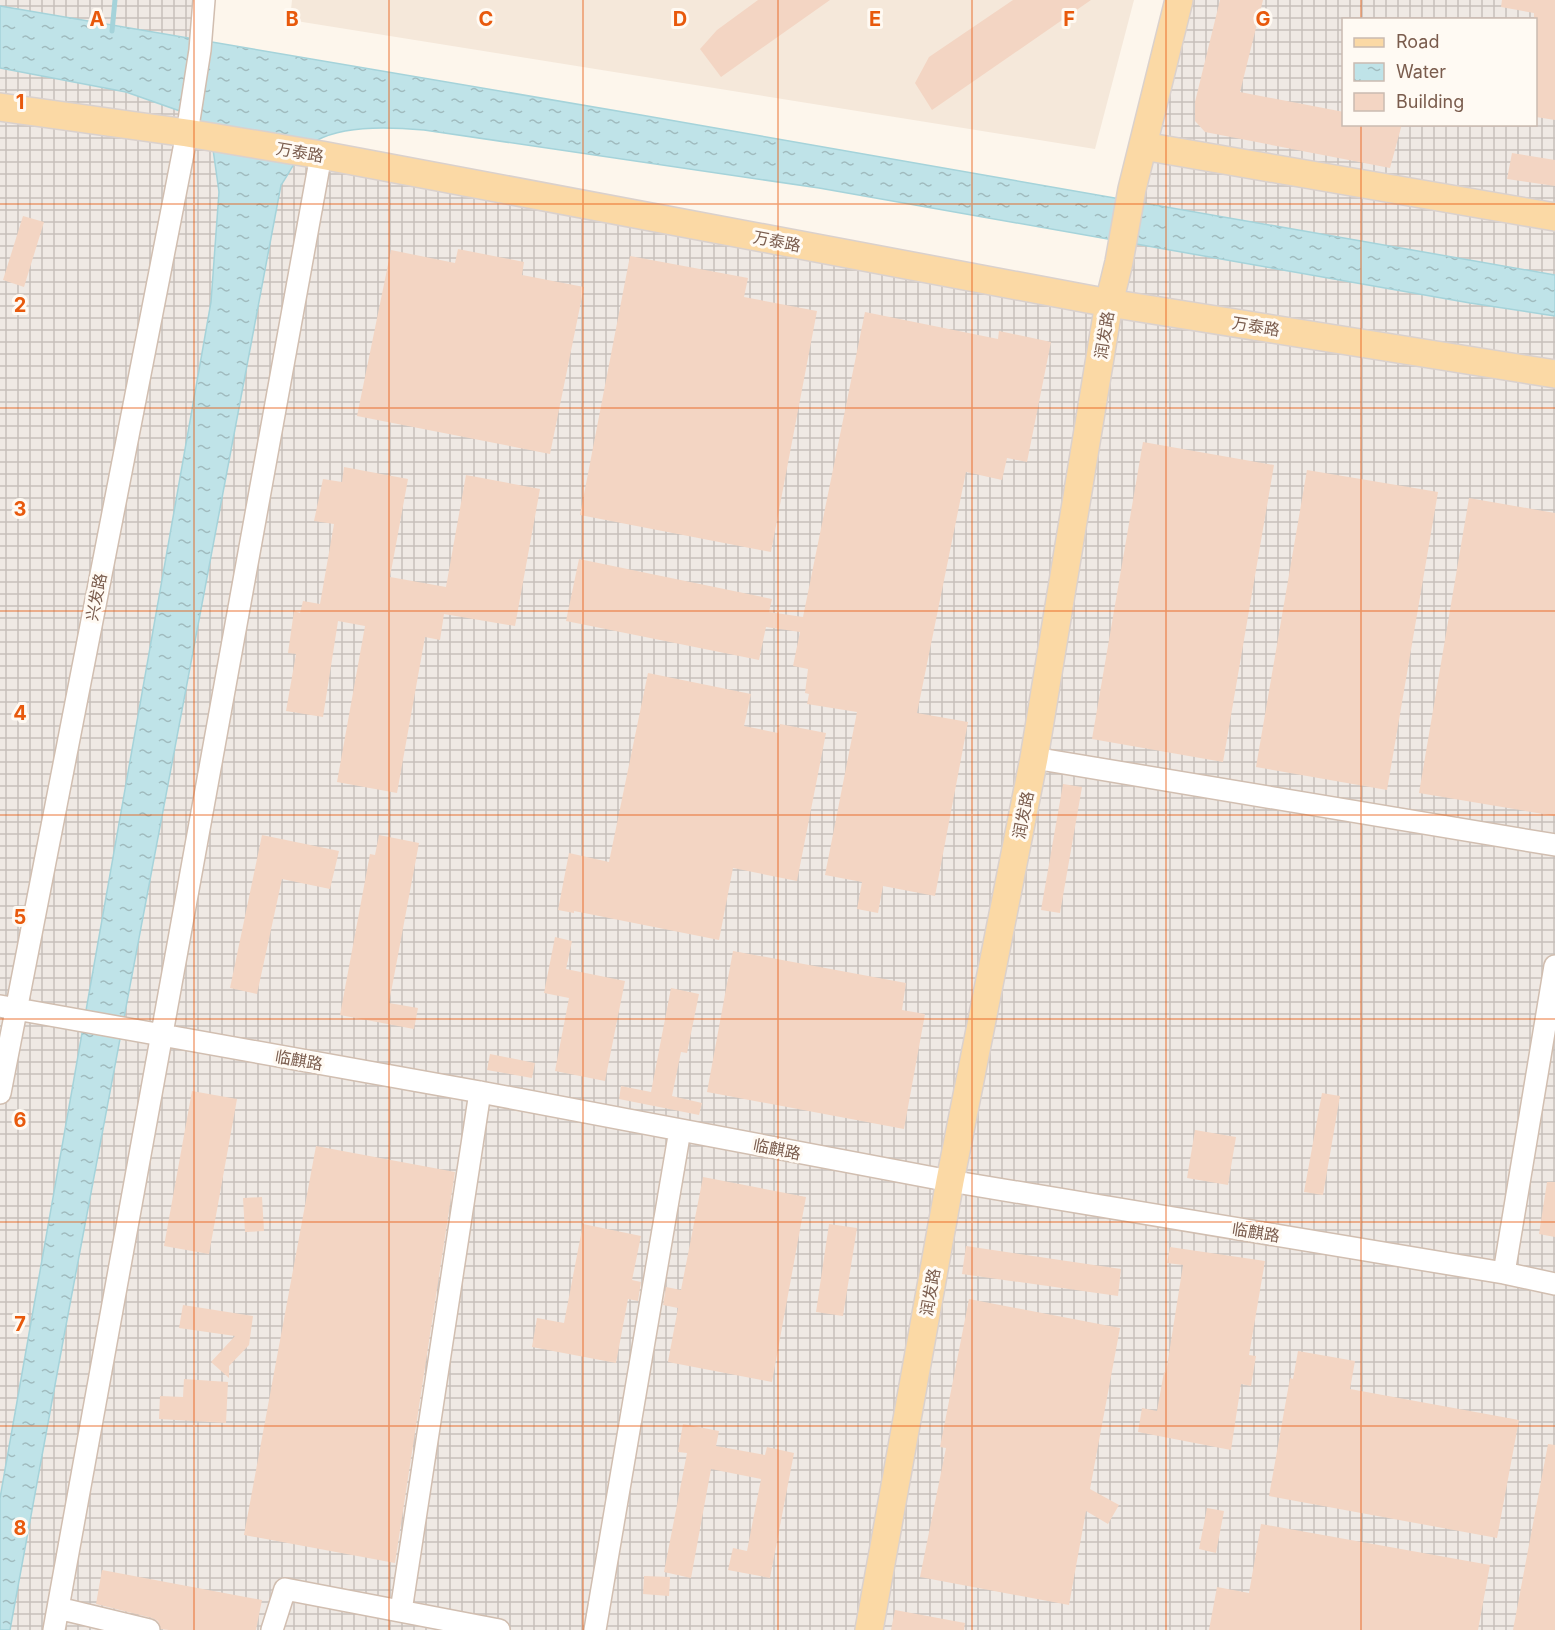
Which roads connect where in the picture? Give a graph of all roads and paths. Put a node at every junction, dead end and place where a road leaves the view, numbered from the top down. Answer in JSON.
{"nodes":[{"id":1,"x":204,"y":0,"type":"edge"},
{"id":2,"x":1179,"y":0,"type":"edge"},
{"id":3,"x":0,"y":107,"type":"edge"},
{"id":4,"x":187,"y":133,"type":"junction"},
{"id":5,"x":1143,"y":146,"type":"junction"},
{"id":6,"x":321,"y":155,"type":"junction"},
{"id":7,"x":1555,"y":217,"type":"edge"},
{"id":8,"x":1109,"y":303,"type":"junction"},
{"id":9,"x":1555,"y":374,"type":"edge"},
{"id":10,"x":1034,"y":758,"type":"junction"},
{"id":11,"x":1555,"y":845,"type":"edge"},
{"id":12,"x":1555,"y":966,"type":"edge"},
{"id":13,"x":8,"y":1007,"type":"edge"},
{"id":14,"x":161,"y":1036,"type":"junction"},
{"id":15,"x":480,"y":1092,"type":"junction"},
{"id":16,"x":0,"y":1093,"type":"edge"},
{"id":17,"x":680,"y":1130,"type":"junction"},
{"id":18,"x":950,"y":1181,"type":"junction"},
{"id":19,"x":1504,"y":1273,"type":"junction"},
{"id":20,"x":1555,"y":1284,"type":"edge"},
{"id":21,"x":58,"y":1608,"type":"junction"},
{"id":22,"x":401,"y":1611,"type":"junction"},
{"id":23,"x":54,"y":1630,"type":"edge"},
{"id":24,"x":148,"y":1630,"type":"edge"},
{"id":25,"x":272,"y":1630,"type":"edge"},
{"id":26,"x":499,"y":1630,"type":"edge"},
{"id":27,"x":595,"y":1630,"type":"edge"},
{"id":28,"x":869,"y":1630,"type":"edge"}],
"edges":[{"from":1,"to":4,"type":"street","name":"兴发路"},
{"from":2,"to":5,"type":"main road","name":"润发路"},
{"from":3,"to":4,"type":"main road","name":"万泰路"},
{"from":4,"to":6,"type":"main road","name":"万泰路"},
{"from":4,"to":13,"type":"street","name":"兴发路"},
{"from":5,"to":7,"type":"main road"},
{"from":5,"to":8,"type":"main road","name":"润发路"},
{"from":6,"to":8,"type":"main road","name":"万泰路"},
{"from":6,"to":14,"type":"street"},
{"from":8,"to":9,"type":"main road","name":"万泰路"},
{"from":8,"to":10,"type":"main road","name":"润发路"},
{"from":10,"to":11,"type":"street"},
{"from":10,"to":18,"type":"main road","name":"润发路"},
{"from":12,"to":19,"type":"street"},
{"from":13,"to":14,"type":"street","name":"临麒路"},
{"from":13,"to":16,"type":"street","name":"兴发路"},
{"from":14,"to":15,"type":"street","name":"临麒路"},
{"from":14,"to":21,"type":"street"},
{"from":15,"to":17,"type":"street","name":"临麒路"},
{"from":15,"to":22,"type":"street"},
{"from":17,"to":18,"type":"street","name":"临麒路"},
{"from":17,"to":27,"type":"street"},
{"from":18,"to":19,"type":"street","name":"临麒路"},
{"from":18,"to":28,"type":"main road","name":"润发路"},
{"from":19,"to":20,"type":"street","name":"临麒路"},
{"from":21,"to":23,"type":"street"},
{"from":21,"to":24,"type":"street"},
{"from":22,"to":25,"type":"street"},
{"from":22,"to":26,"type":"street"}]}
